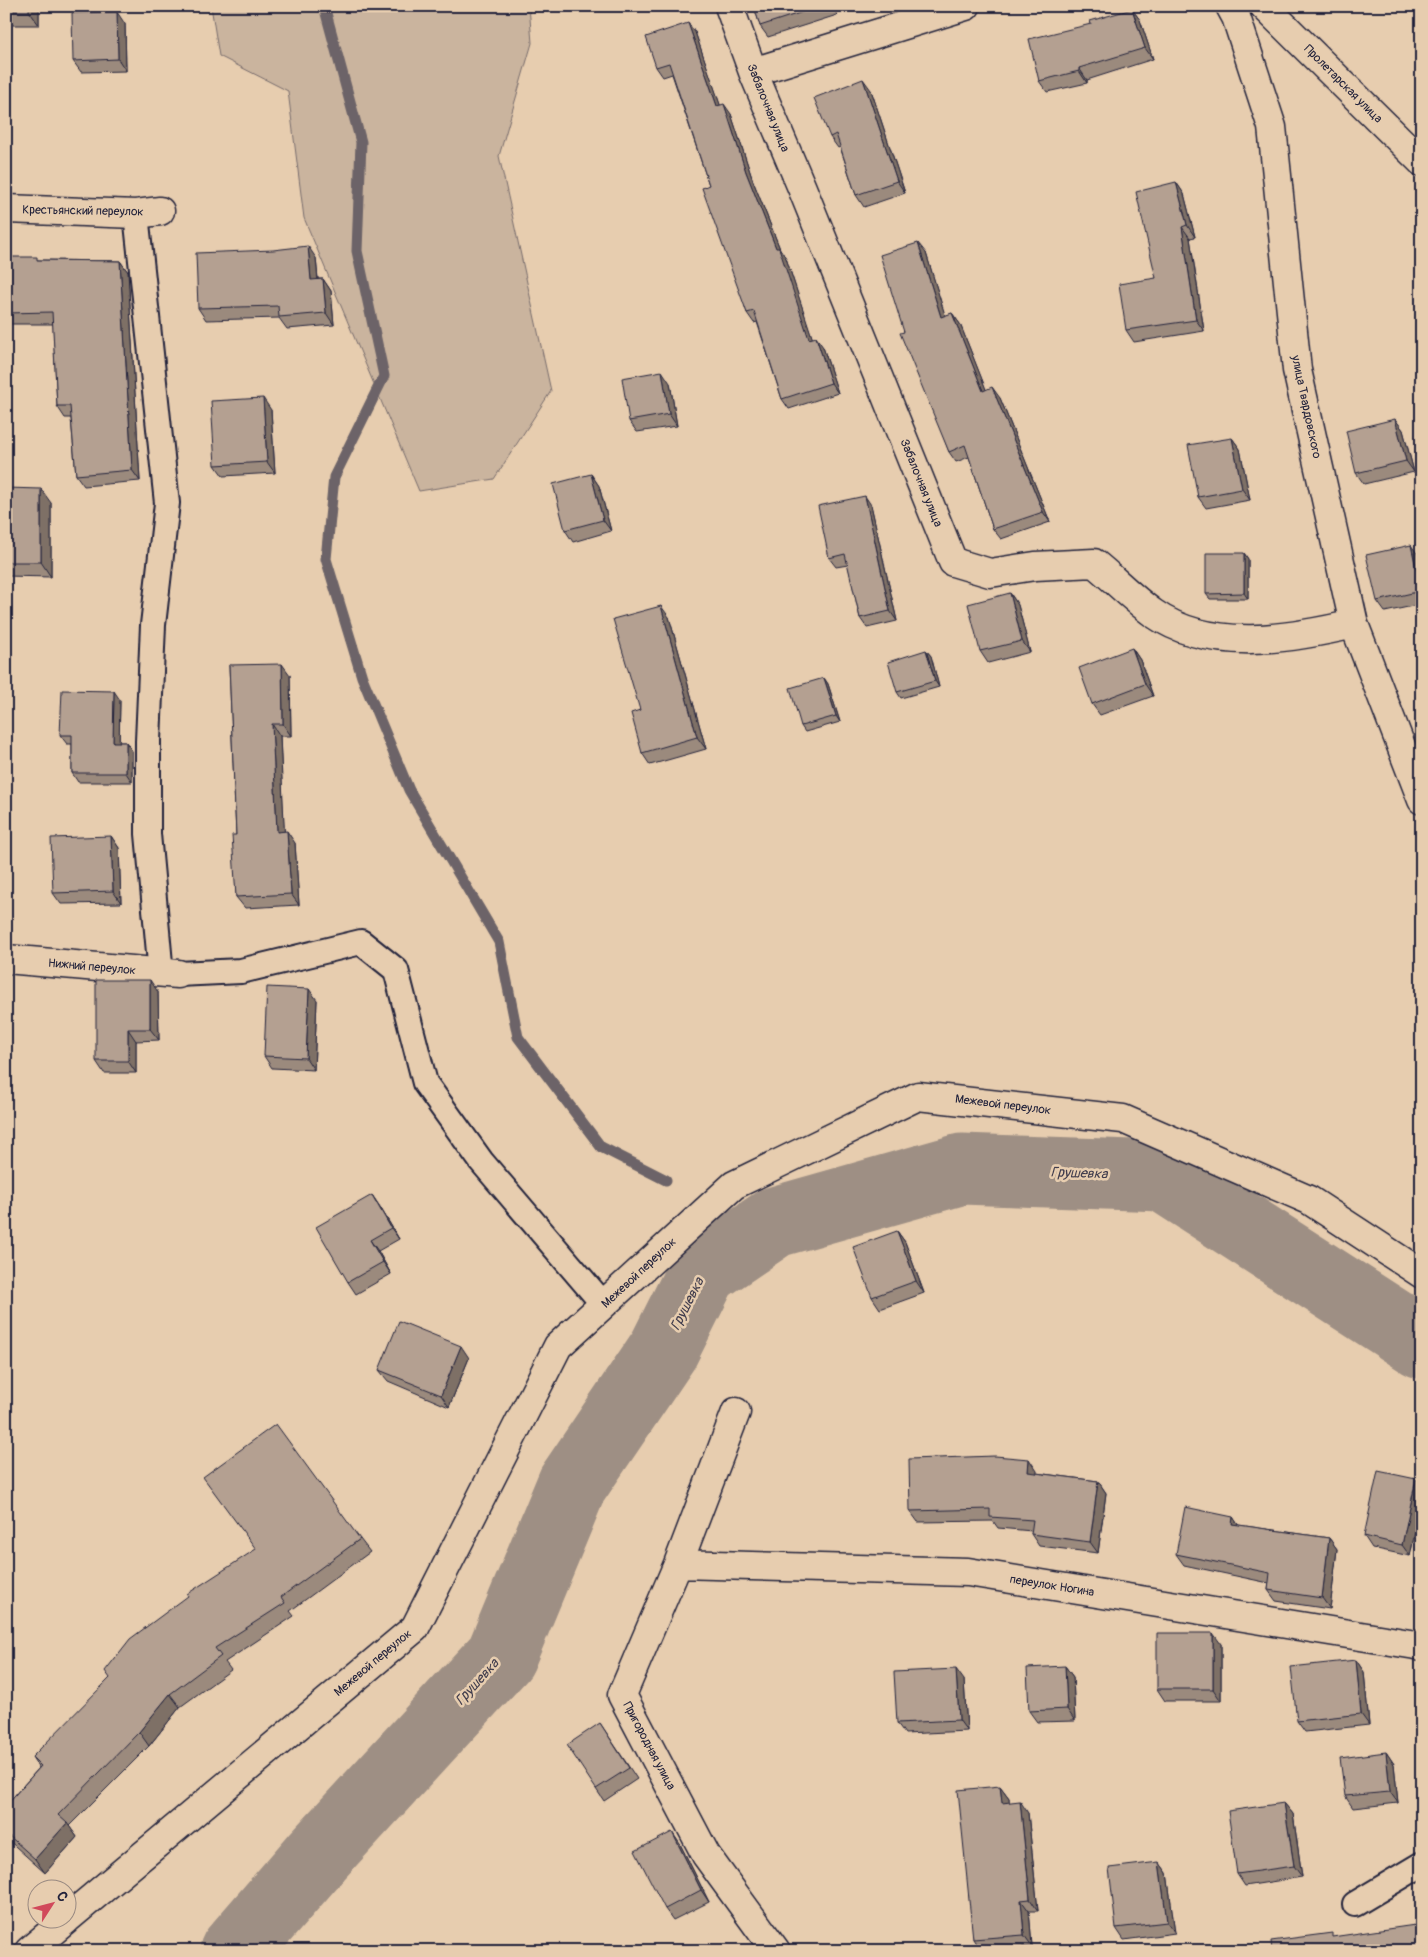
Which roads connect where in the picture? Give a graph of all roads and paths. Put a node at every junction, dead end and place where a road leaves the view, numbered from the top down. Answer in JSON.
{"nodes":[{"id":1,"x":730,"y":6,"type":"edge"},
{"id":2,"x":966,"y":6,"type":"edge"},
{"id":3,"x":1230,"y":6,"type":"edge"},
{"id":4,"x":1264,"y":6,"type":"edge"},
{"id":5,"x":753,"y":72,"type":"junction"},
{"id":6,"x":1422,"y":162,"type":"edge"},
{"id":7,"x":6,"y":209,"type":"edge"},
{"id":8,"x":148,"y":212,"type":"joint"},
{"id":9,"x":1354,"y":624,"type":"junction"},
{"id":10,"x":1422,"y":800,"type":"edge"},
{"id":11,"x":6,"y":959,"type":"edge"},
{"id":12,"x":169,"y":974,"type":"junction"},
{"id":13,"x":1422,"y":1274,"type":"edge"},
{"id":14,"x":604,"y":1305,"type":"junction"},
{"id":15,"x":736,"y":1412,"type":"dead end"},
{"id":16,"x":678,"y":1564,"type":"junction"},
{"id":17,"x":1422,"y":1646,"type":"edge"},
{"id":18,"x":1422,"y":1864,"type":"edge"},
{"id":19,"x":1354,"y":1904,"type":"dead end"},
{"id":20,"x":78,"y":1910,"type":"edge"},
{"id":21,"x":54,"y":1930,"type":"edge"},
{"id":22,"x":29,"y":1951,"type":"edge"},
{"id":23,"x":776,"y":1951,"type":"edge"}],
"edges":[{"from":1,"to":5,"type":"street","name":"Забалочная улица"},
{"from":2,"to":5,"type":"street"},
{"from":3,"to":9,"type":"street","name":"улица Твардовского"},
{"from":4,"to":6,"type":"street","name":"Пролетарская улица"},
{"from":5,"to":9,"type":"street","name":"Забалочная улица"},
{"from":7,"to":8,"type":"street","name":"Крестьянский переулок"},
{"from":8,"to":12,"type":"lane"},
{"from":9,"to":10,"type":"street","name":"улица Твардовского"},
{"from":11,"to":12,"type":"street","name":"Нижний переулок"},
{"from":12,"to":14,"type":"lane"},
{"from":13,"to":14,"type":"street","name":"Межевой переулок"},
{"from":14,"to":20,"type":"street","name":"Межевой переулок"},
{"from":15,"to":16,"type":"street","name":"Пригородная улица"},
{"from":16,"to":17,"type":"street","name":"переулок Ногина"},
{"from":16,"to":23,"type":"street","name":"Пригородная улица"},
{"from":18,"to":19,"type":"lane"},
{"from":21,"to":22,"type":"street","name":"Межевой переулок"}]}
